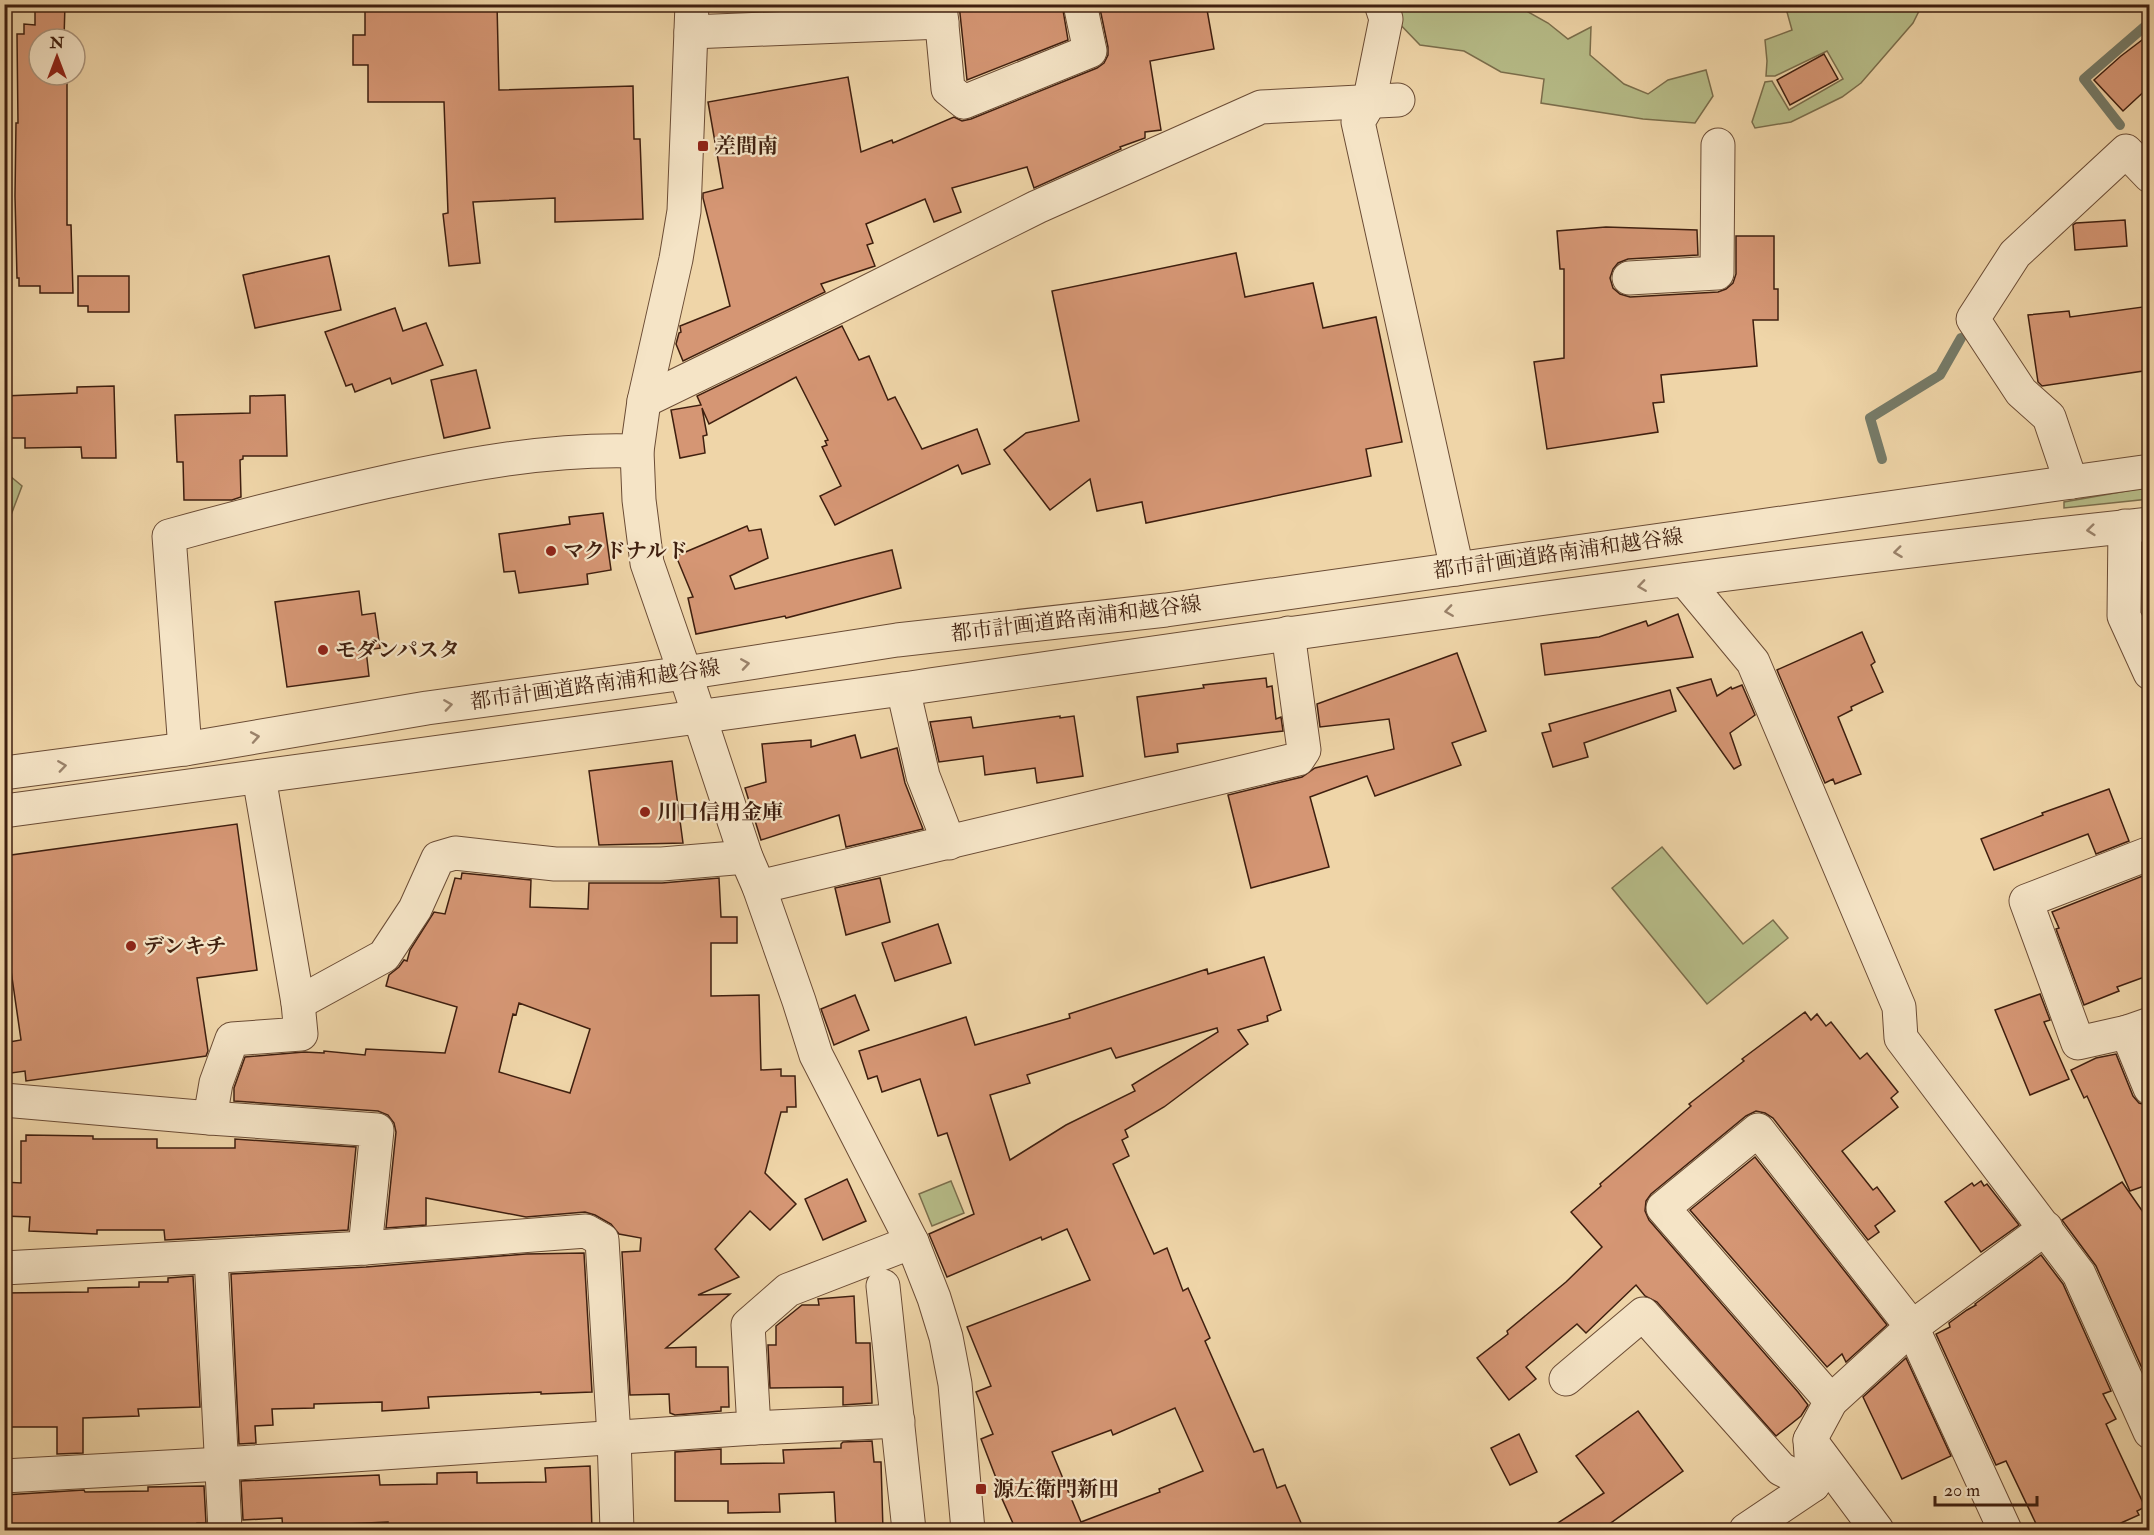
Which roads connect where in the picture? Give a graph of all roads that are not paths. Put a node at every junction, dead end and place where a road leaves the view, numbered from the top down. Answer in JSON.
{"nodes":[{"id":1,"x":1080,"y":4,"type":"edge"},
{"id":2,"x":1382,"y":4,"type":"edge"},
{"id":3,"x":941,"y":13,"type":"edge"},
{"id":4,"x":805,"y":16,"type":"edge"},
{"id":5,"x":692,"y":18,"type":"edge"},
{"id":6,"x":1383,"y":101,"type":"junction"},
{"id":7,"x":1718,"y":145,"type":"dead end"},
{"id":8,"x":2144,"y":161,"type":"edge"},
{"id":9,"x":1629,"y":278,"type":"dead end"},
{"id":10,"x":644,"y":401,"type":"junction"},
{"id":11,"x":2150,"y":449,"type":"edge"},
{"id":12,"x":637,"y":451,"type":"junction"},
{"id":13,"x":2150,"y":471,"type":"edge"},
{"id":14,"x":2083,"y":480,"type":"junction"},
{"id":15,"x":2137,"y":525,"type":"edge"},
{"id":16,"x":1457,"y":568,"type":"junction"},
{"id":17,"x":1684,"y":580,"type":"junction"},
{"id":18,"x":1288,"y":633,"type":"junction"},
{"id":19,"x":686,"y":673,"type":"junction"},
{"id":20,"x":2150,"y":673,"type":"edge"},
{"id":21,"x":903,"y":689,"type":"junction"},
{"id":22,"x":700,"y":716,"type":"junction"},
{"id":23,"x":186,"y":749,"type":"junction"},
{"id":24,"x":4,"y":773,"type":"edge"},
{"id":25,"x":259,"y":777,"type":"junction"},
{"id":26,"x":4,"y":811,"type":"edge"},
{"id":27,"x":949,"y":843,"type":"junction"},
{"id":28,"x":2150,"y":853,"type":"edge"},
{"id":29,"x":746,"y":857,"type":"junction"},
{"id":30,"x":759,"y":887,"type":"junction"},
{"id":31,"x":298,"y":1003,"type":"junction"},
{"id":32,"x":2138,"y":1028,"type":"edge"},
{"id":33,"x":2150,"y":1088,"type":"edge"},
{"id":34,"x":4,"y":1100,"type":"edge"},
{"id":35,"x":210,"y":1118,"type":"junction"},
{"id":36,"x":2046,"y":1228,"type":"junction"},
{"id":37,"x":912,"y":1242,"type":"junction"},
{"id":38,"x":365,"y":1248,"type":"junction"},
{"id":39,"x":211,"y":1257,"type":"junction"},
{"id":40,"x":4,"y":1268,"type":"edge"},
{"id":41,"x":883,"y":1286,"type":"dead end"},
{"id":42,"x":1912,"y":1328,"type":"junction"},
{"id":43,"x":1566,"y":1379,"type":"dead end"},
{"id":44,"x":1831,"y":1401,"type":"junction"},
{"id":45,"x":2146,"y":1418,"type":"edge"},
{"id":46,"x":898,"y":1421,"type":"junction"},
{"id":47,"x":754,"y":1428,"type":"junction"},
{"id":48,"x":614,"y":1437,"type":"junction"},
{"id":49,"x":1810,"y":1440,"type":"junction"},
{"id":50,"x":222,"y":1464,"type":"junction"},
{"id":51,"x":4,"y":1476,"type":"edge"},
{"id":52,"x":1813,"y":1485,"type":"junction"},
{"id":53,"x":225,"y":1530,"type":"edge"},
{"id":54,"x":617,"y":1530,"type":"edge"},
{"id":55,"x":909,"y":1530,"type":"edge"},
{"id":56,"x":968,"y":1530,"type":"edge"},
{"id":57,"x":1746,"y":1530,"type":"edge"},
{"id":58,"x":1877,"y":1530,"type":"edge"},
{"id":59,"x":2005,"y":1530,"type":"edge"}],
"edges":[{"from":1,"to":3,"type":"street"},
{"from":2,"to":6,"type":"street"},
{"from":3,"to":4,"type":"street"},
{"from":4,"to":5,"type":"street"},
{"from":5,"to":10,"type":"street"},
{"from":6,"to":10,"type":"street"},
{"from":6,"to":16,"type":"street"},
{"from":7,"to":9,"type":"street"},
{"from":8,"to":14,"type":"street"},
{"from":10,"to":12,"type":"street"},
{"from":11,"to":14,"type":"street"},
{"from":12,"to":19,"type":"street"},
{"from":12,"to":23,"type":"street"},
{"from":13,"to":14,"type":"street","name":"都市計画道路南浦和越谷線"},
{"from":14,"to":16,"type":"street","name":"都市計画道路南浦和越谷線"},
{"from":15,"to":17,"type":"street","name":"都市計画道路南浦和越谷線","one_way":true},
{"from":15,"to":20,"type":"street"},
{"from":19,"to":16,"type":"street","name":"都市計画道路南浦和越谷線","one_way":true},
{"from":17,"to":18,"type":"street","name":"都市計画道路南浦和越谷線","one_way":true},
{"from":17,"to":36,"type":"street"},
{"from":18,"to":21,"type":"street","name":"都市計画道路南浦和越谷線"},
{"from":18,"to":27,"type":"street"},
{"from":19,"to":22,"type":"street"},
{"from":23,"to":19,"type":"street","name":"都市計画道路南浦和越谷線","one_way":true},
{"from":21,"to":22,"type":"street","name":"都市計画道路南浦和越谷線"},
{"from":21,"to":27,"type":"street"},
{"from":22,"to":25,"type":"street","name":"都市計画道路南浦和越谷線"},
{"from":22,"to":29,"type":"street"},
{"from":24,"to":23,"type":"street","name":"都市計画道路南浦和越谷線","one_way":true},
{"from":25,"to":26,"type":"street","name":"都市計画道路南浦和越谷線"},
{"from":25,"to":31,"type":"street"},
{"from":27,"to":30,"type":"street"},
{"from":28,"to":32,"type":"street"},
{"from":29,"to":30,"type":"street"},
{"from":29,"to":31,"type":"street"},
{"from":30,"to":37,"type":"street"},
{"from":31,"to":35,"type":"street"},
{"from":32,"to":33,"type":"street"},
{"from":34,"to":35,"type":"street"},
{"from":35,"to":38,"type":"street"},
{"from":36,"to":42,"type":"street"},
{"from":36,"to":45,"type":"street"},
{"from":37,"to":47,"type":"street"},
{"from":37,"to":56,"type":"street"},
{"from":38,"to":39,"type":"street"},
{"from":38,"to":48,"type":"street"},
{"from":39,"to":40,"type":"street"},
{"from":39,"to":50,"type":"street"},
{"from":41,"to":46,"type":"street"},
{"from":42,"to":44,"type":"street"},
{"from":42,"to":44,"type":"street"},
{"from":42,"to":59,"type":"street"},
{"from":43,"to":52,"type":"street"},
{"from":44,"to":49,"type":"street"},
{"from":46,"to":47,"type":"street"},
{"from":46,"to":55,"type":"street"},
{"from":47,"to":48,"type":"street"},
{"from":48,"to":50,"type":"street"},
{"from":48,"to":54,"type":"street"},
{"from":49,"to":52,"type":"street"},
{"from":49,"to":58,"type":"street"},
{"from":50,"to":51,"type":"street"},
{"from":50,"to":53,"type":"street"},
{"from":52,"to":57,"type":"street"}]}
